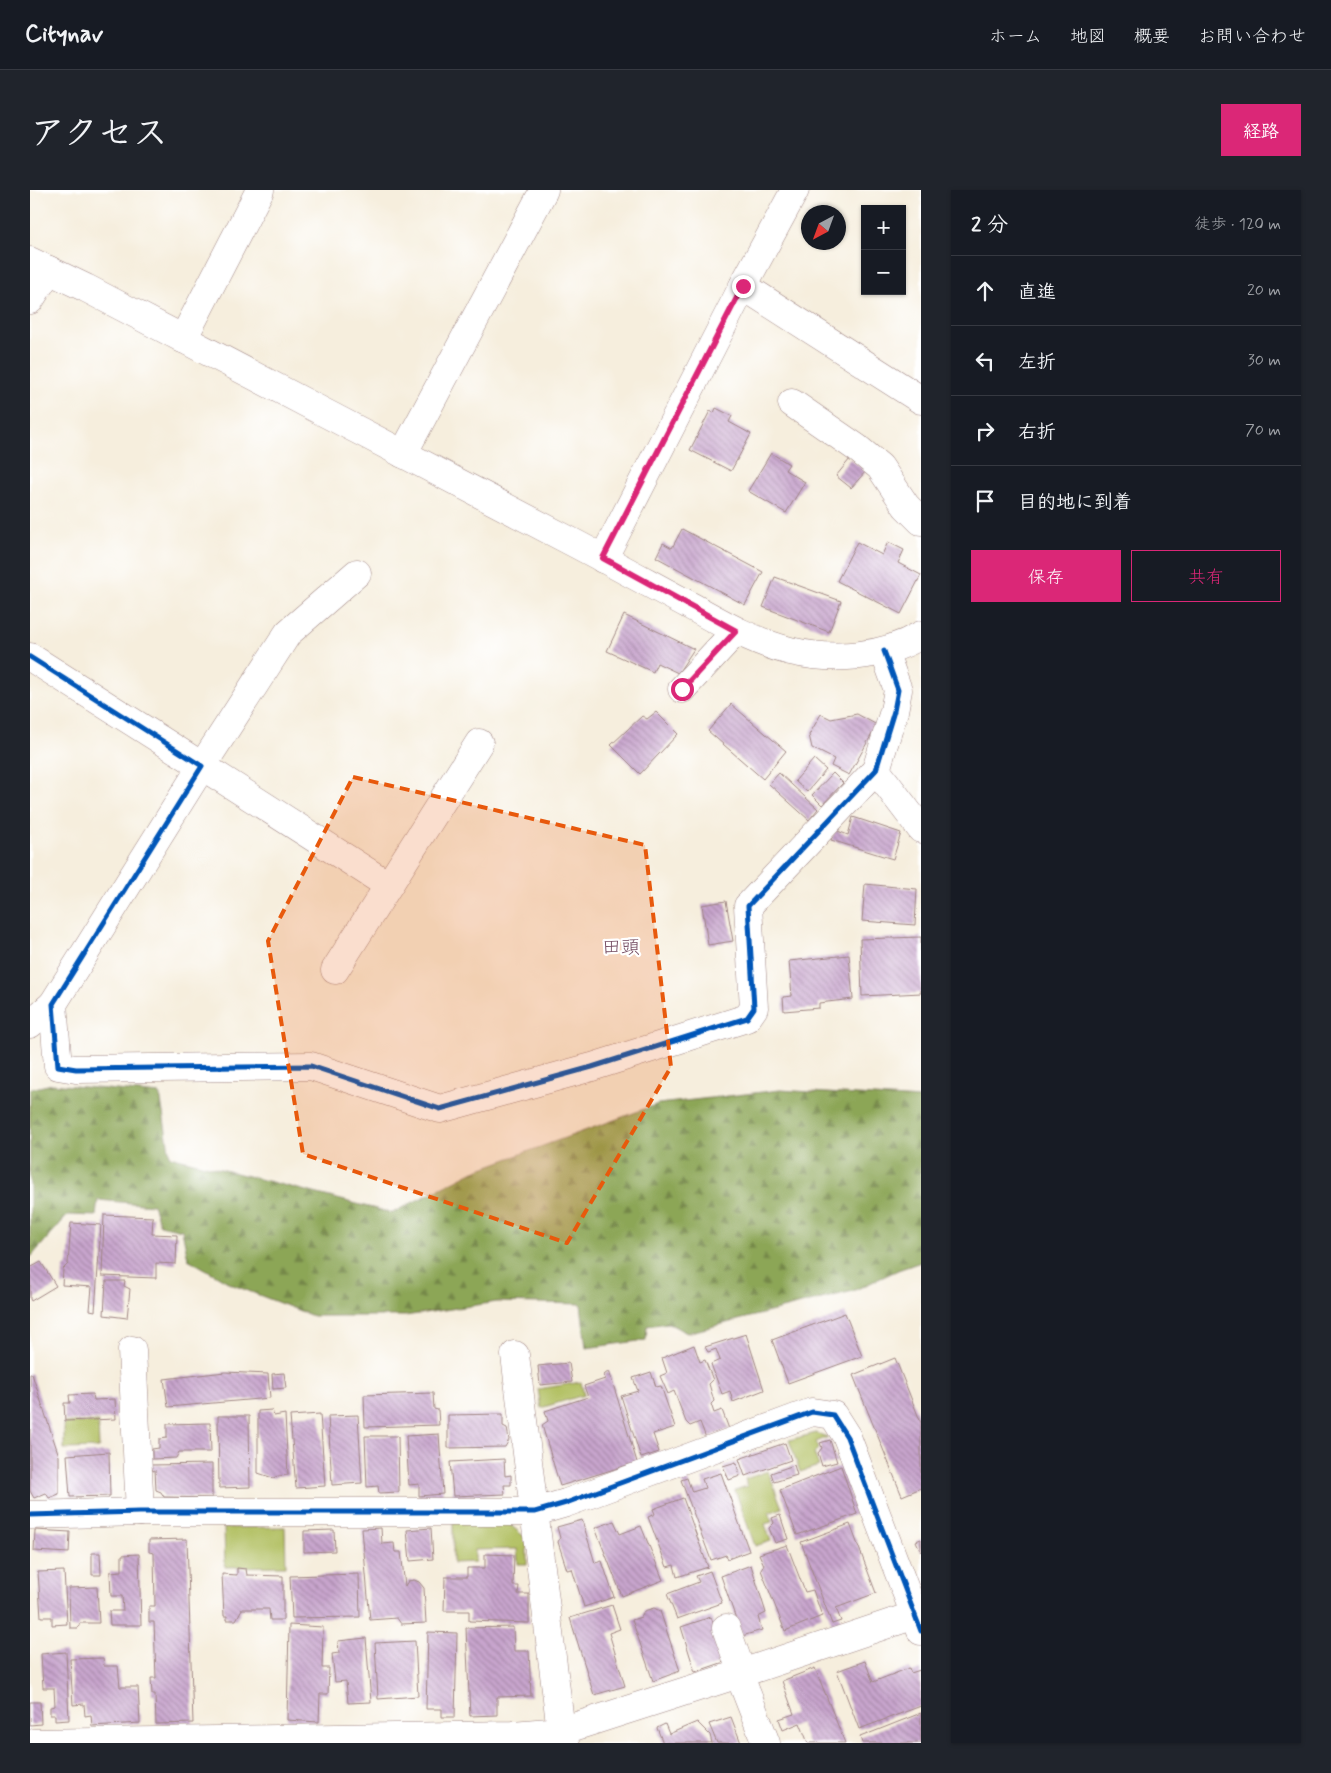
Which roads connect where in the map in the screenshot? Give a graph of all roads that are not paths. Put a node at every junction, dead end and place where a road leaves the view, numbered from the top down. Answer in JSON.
{"nodes":[{"id":1,"x":260,"y":190,"type":"edge"},
{"id":2,"x":544,"y":190,"type":"edge"},
{"id":3,"x":796,"y":190,"type":"edge"},
{"id":4,"x":40,"y":266,"type":"edge"},
{"id":5,"x":743,"y":286,"type":"junction"},
{"id":6,"x":30,"y":300,"type":"edge"},
{"id":7,"x":183,"y":339,"type":"junction"},
{"id":8,"x":921,"y":400,"type":"edge"},
{"id":9,"x":792,"y":403,"type":"dead end"},
{"id":10,"x":403,"y":454,"type":"junction"},
{"id":11,"x":921,"y":521,"type":"edge"},
{"id":12,"x":603,"y":558,"type":"junction"},
{"id":13,"x":357,"y":573,"type":"dead end"},
{"id":14,"x":736,"y":631,"type":"junction"},
{"id":15,"x":921,"y":635,"type":"edge"},
{"id":16,"x":884,"y":651,"type":"junction"},
{"id":17,"x":30,"y":657,"type":"edge"},
{"id":18,"x":682,"y":689,"type":"dead end"},
{"id":19,"x":909,"y":694,"type":"edge"},
{"id":20,"x":479,"y":743,"type":"dead end"},
{"id":21,"x":202,"y":766,"type":"junction"},
{"id":22,"x":876,"y":770,"type":"junction"},
{"id":23,"x":921,"y":829,"type":"edge"},
{"id":24,"x":388,"y":885,"type":"junction"},
{"id":25,"x":335,"y":970,"type":"dead end"},
{"id":26,"x":53,"y":1004,"type":"junction"},
{"id":27,"x":30,"y":1024,"type":"edge"},
{"id":28,"x":132,"y":1350,"type":"dead end"},
{"id":29,"x":515,"y":1355,"type":"dead end"},
{"id":30,"x":140,"y":1512,"type":"junction"},
{"id":31,"x":535,"y":1512,"type":"junction"},
{"id":32,"x":30,"y":1515,"type":"edge"},
{"id":33,"x":919,"y":1620,"type":"edge"},
{"id":34,"x":726,"y":1628,"type":"dead end"},
{"id":35,"x":739,"y":1674,"type":"junction"},
{"id":36,"x":563,"y":1737,"type":"edge"},
{"id":37,"x":315,"y":1741,"type":"edge"},
{"id":38,"x":34,"y":1743,"type":"edge"},
{"id":39,"x":766,"y":1743,"type":"edge"}],
"edges":[{"from":1,"to":7,"type":"street"},
{"from":2,"to":10,"type":"street"},
{"from":3,"to":5,"type":"street"},
{"from":4,"to":6,"type":"street"},
{"from":4,"to":7,"type":"street"},
{"from":5,"to":8,"type":"street"},
{"from":5,"to":12,"type":"street"},
{"from":7,"to":10,"type":"street"},
{"from":9,"to":11,"type":"street"},
{"from":10,"to":12,"type":"street"},
{"from":12,"to":14,"type":"street"},
{"from":13,"to":21,"type":"street"},
{"from":14,"to":16,"type":"street"},
{"from":14,"to":18,"type":"street"},
{"from":15,"to":16,"type":"street"},
{"from":16,"to":19,"type":"street"},
{"from":17,"to":21,"type":"street"},
{"from":19,"to":22,"type":"street"},
{"from":20,"to":24,"type":"street"},
{"from":21,"to":24,"type":"street"},
{"from":21,"to":26,"type":"street"},
{"from":22,"to":23,"type":"street"},
{"from":22,"to":26,"type":"street"},
{"from":24,"to":25,"type":"street"},
{"from":26,"to":27,"type":"street"},
{"from":28,"to":30,"type":"street"},
{"from":29,"to":31,"type":"street"},
{"from":30,"to":31,"type":"street"},
{"from":30,"to":32,"type":"street"},
{"from":31,"to":33,"type":"street"},
{"from":31,"to":36,"type":"street"},
{"from":33,"to":35,"type":"street"},
{"from":34,"to":35,"type":"street"},
{"from":35,"to":36,"type":"street"},
{"from":35,"to":39,"type":"street"},
{"from":36,"to":37,"type":"street"},
{"from":37,"to":38,"type":"street"}]}
